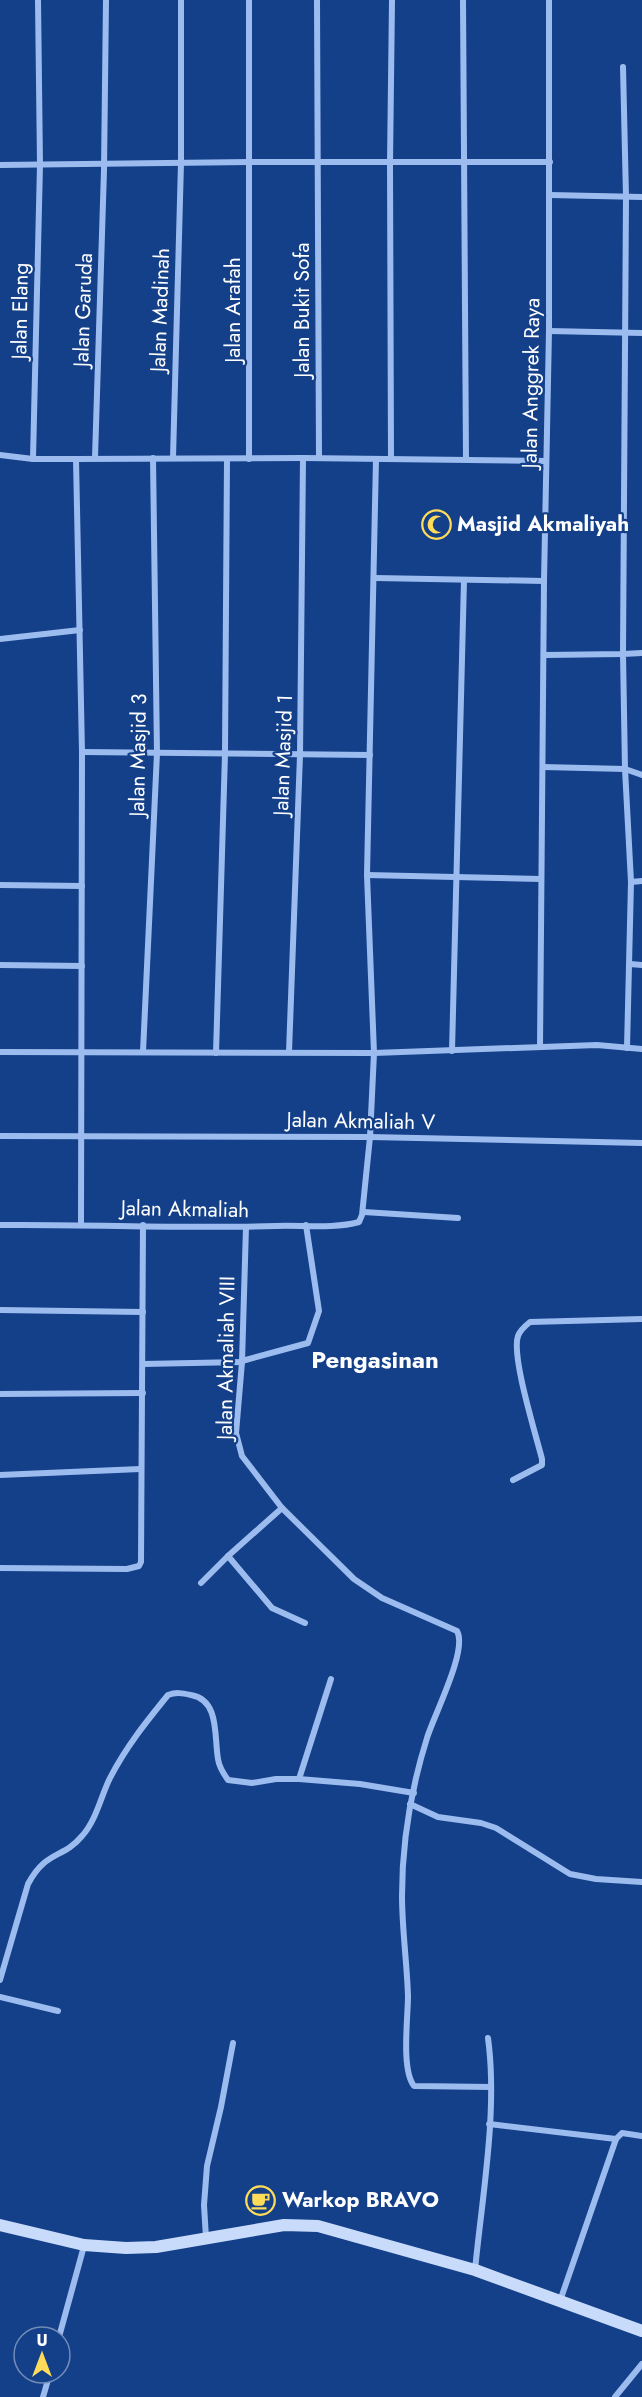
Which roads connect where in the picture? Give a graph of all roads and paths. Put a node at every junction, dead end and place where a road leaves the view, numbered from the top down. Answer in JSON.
{"nodes":[{"id":1,"x":38,"y":0,"type":"edge"},
{"id":2,"x":106,"y":0,"type":"edge"},
{"id":3,"x":181,"y":0,"type":"edge"},
{"id":4,"x":249,"y":0,"type":"edge"},
{"id":5,"x":317,"y":0,"type":"edge"},
{"id":6,"x":392,"y":0,"type":"edge"},
{"id":7,"x":463,"y":0,"type":"edge"},
{"id":8,"x":549,"y":0,"type":"edge"},
{"id":9,"x":623,"y":67,"type":"dead end"},
{"id":10,"x":318,"y":161,"type":"junction"},
{"id":11,"x":250,"y":162,"type":"junction"},
{"id":12,"x":550,"y":162,"type":"junction"},
{"id":13,"x":181,"y":163,"type":"junction"},
{"id":14,"x":390,"y":163,"type":"junction"},
{"id":15,"x":465,"y":163,"type":"junction"},
{"id":16,"x":104,"y":164,"type":"junction"},
{"id":17,"x":0,"y":165,"type":"edge"},
{"id":18,"x":40,"y":165,"type":"junction"},
{"id":19,"x":550,"y":195,"type":"junction"},
{"id":20,"x":626,"y":197,"type":"junction"},
{"id":21,"x":642,"y":197,"type":"edge"},
{"id":22,"x":549,"y":331,"type":"junction"},
{"id":23,"x":625,"y":332,"type":"junction"},
{"id":24,"x":642,"y":333,"type":"edge"},
{"id":25,"x":0,"y":455,"type":"edge"},
{"id":26,"x":95,"y":458,"type":"junction"},
{"id":27,"x":153,"y":458,"type":"junction"},
{"id":28,"x":172,"y":458,"type":"junction"},
{"id":29,"x":303,"y":458,"type":"junction"},
{"id":30,"x":319,"y":458,"type":"junction"},
{"id":31,"x":33,"y":459,"type":"junction"},
{"id":32,"x":76,"y":459,"type":"junction"},
{"id":33,"x":227,"y":459,"type":"junction"},
{"id":34,"x":249,"y":459,"type":"junction"},
{"id":35,"x":376,"y":459,"type":"junction"},
{"id":36,"x":391,"y":459,"type":"junction"},
{"id":37,"x":466,"y":459,"type":"junction"},
{"id":38,"x":546,"y":461,"type":"junction"},
{"id":39,"x":375,"y":578,"type":"junction"},
{"id":40,"x":464,"y":580,"type":"junction"},
{"id":41,"x":544,"y":581,"type":"junction"},
{"id":42,"x":80,"y":630,"type":"junction"},
{"id":43,"x":0,"y":639,"type":"edge"},
{"id":44,"x":642,"y":653,"type":"edge"},
{"id":45,"x":623,"y":654,"type":"junction"},
{"id":46,"x":545,"y":655,"type":"junction"},
{"id":47,"x":82,"y":752,"type":"junction"},
{"id":48,"x":157,"y":753,"type":"junction"},
{"id":49,"x":225,"y":754,"type":"junction"},
{"id":50,"x":300,"y":755,"type":"junction"},
{"id":51,"x":370,"y":755,"type":"junction"},
{"id":52,"x":543,"y":768,"type":"junction"},
{"id":53,"x":624,"y":769,"type":"junction"},
{"id":54,"x":642,"y":775,"type":"edge"},
{"id":55,"x":367,"y":875,"type":"junction"},
{"id":56,"x":456,"y":876,"type":"junction"},
{"id":57,"x":541,"y":879,"type":"junction"},
{"id":58,"x":642,"y":881,"type":"edge"},
{"id":59,"x":631,"y":882,"type":"junction"},
{"id":60,"x":0,"y":885,"type":"edge"},
{"id":61,"x":82,"y":886,"type":"junction"},
{"id":62,"x":630,"y":964,"type":"junction"},
{"id":63,"x":0,"y":965,"type":"edge"},
{"id":64,"x":642,"y":965,"type":"edge"},
{"id":65,"x":82,"y":966,"type":"junction"},
{"id":66,"x":540,"y":1047,"type":"junction"},
{"id":67,"x":627,"y":1048,"type":"junction"},
{"id":68,"x":642,"y":1049,"type":"edge"},
{"id":69,"x":452,"y":1051,"type":"junction"},
{"id":70,"x":0,"y":1052,"type":"edge"},
{"id":71,"x":80,"y":1053,"type":"junction"},
{"id":72,"x":143,"y":1053,"type":"junction"},
{"id":73,"x":216,"y":1053,"type":"junction"},
{"id":74,"x":289,"y":1053,"type":"junction"},
{"id":75,"x":374,"y":1053,"type":"junction"},
{"id":76,"x":0,"y":1136,"type":"edge"},
{"id":77,"x":80,"y":1136,"type":"junction"},
{"id":78,"x":370,"y":1137,"type":"junction"},
{"id":79,"x":642,"y":1143,"type":"edge"},
{"id":80,"x":364,"y":1212,"type":"junction"},
{"id":81,"x":458,"y":1218,"type":"dead end"},
{"id":82,"x":81,"y":1224,"type":"junction"},
{"id":83,"x":0,"y":1225,"type":"edge"},
{"id":84,"x":142,"y":1225,"type":"junction"},
{"id":85,"x":306,"y":1225,"type":"junction"},
{"id":86,"x":246,"y":1227,"type":"junction"},
{"id":87,"x":0,"y":1310,"type":"edge"},
{"id":88,"x":143,"y":1312,"type":"junction"},
{"id":89,"x":642,"y":1319,"type":"edge"},
{"id":90,"x":242,"y":1362,"type":"junction"},
{"id":91,"x":142,"y":1364,"type":"junction"},
{"id":92,"x":142,"y":1393,"type":"junction"},
{"id":93,"x":0,"y":1394,"type":"edge"},
{"id":94,"x":140,"y":1469,"type":"junction"},
{"id":95,"x":0,"y":1475,"type":"edge"},
{"id":96,"x":513,"y":1480,"type":"dead end"},
{"id":97,"x":282,"y":1508,"type":"junction"},
{"id":98,"x":228,"y":1556,"type":"junction"},
{"id":99,"x":0,"y":1568,"type":"edge"},
{"id":100,"x":201,"y":1583,"type":"dead end"},
{"id":101,"x":305,"y":1623,"type":"dead end"},
{"id":102,"x":331,"y":1679,"type":"dead end"},
{"id":103,"x":299,"y":1779,"type":"junction"},
{"id":104,"x":414,"y":1792,"type":"junction"},
{"id":105,"x":410,"y":1804,"type":"junction"},
{"id":106,"x":642,"y":1882,"type":"edge"},
{"id":107,"x":0,"y":1980,"type":"edge"},
{"id":108,"x":0,"y":1997,"type":"edge"},
{"id":109,"x":58,"y":2011,"type":"dead end"},
{"id":110,"x":488,"y":2038,"type":"dead end"},
{"id":111,"x":233,"y":2043,"type":"dead end"},
{"id":112,"x":491,"y":2087,"type":"junction"},
{"id":113,"x":489,"y":2124,"type":"junction"},
{"id":114,"x":642,"y":2136,"type":"edge"},
{"id":115,"x":616,"y":2139,"type":"junction"},
{"id":116,"x":0,"y":2223,"type":"edge"},
{"id":117,"x":206,"y":2239,"type":"junction"},
{"id":118,"x":84,"y":2245,"type":"junction"},
{"id":119,"x":475,"y":2270,"type":"junction"},
{"id":120,"x":560,"y":2301,"type":"junction"},
{"id":121,"x":62,"y":2325,"type":"edge"},
{"id":122,"x":642,"y":2331,"type":"edge"},
{"id":123,"x":642,"y":2364,"type":"edge"},
{"id":124,"x":615,"y":2397,"type":"edge"}],
"edges":[{"from":1,"to":18,"type":"street","name":"Jalan Elang"},
{"from":2,"to":16,"type":"street","name":"Jalan Garuda"},
{"from":3,"to":13,"type":"street","name":"Jalan Madinah"},
{"from":4,"to":11,"type":"street","name":"Jalan Arafah"},
{"from":5,"to":10,"type":"street","name":"Jalan Bukit Sofa"},
{"from":6,"to":14,"type":"street"},
{"from":7,"to":15,"type":"street"},
{"from":8,"to":12,"type":"street","name":"Jalan Anggrek Raya"},
{"from":9,"to":20,"type":"street"},
{"from":10,"to":11,"type":"street"},
{"from":10,"to":14,"type":"street"},
{"from":10,"to":30,"type":"street","name":"Jalan Bukit Sofa"},
{"from":11,"to":13,"type":"street"},
{"from":11,"to":34,"type":"street","name":"Jalan Arafah"},
{"from":12,"to":15,"type":"street"},
{"from":12,"to":19,"type":"street","name":"Jalan Anggrek Raya"},
{"from":13,"to":16,"type":"street"},
{"from":13,"to":28,"type":"street","name":"Jalan Madinah"},
{"from":14,"to":15,"type":"street"},
{"from":14,"to":36,"type":"street"},
{"from":15,"to":37,"type":"street"},
{"from":16,"to":18,"type":"street"},
{"from":16,"to":26,"type":"street","name":"Jalan Garuda"},
{"from":17,"to":18,"type":"street"},
{"from":18,"to":31,"type":"street","name":"Jalan Elang"},
{"from":19,"to":20,"type":"street"},
{"from":19,"to":22,"type":"street","name":"Jalan Anggrek Raya"},
{"from":20,"to":21,"type":"street"},
{"from":20,"to":23,"type":"street"},
{"from":22,"to":23,"type":"street"},
{"from":22,"to":38,"type":"street","name":"Jalan Anggrek Raya"},
{"from":23,"to":24,"type":"street"},
{"from":23,"to":45,"type":"street"},
{"from":25,"to":31,"type":"street"},
{"from":26,"to":27,"type":"street"},
{"from":26,"to":32,"type":"street"},
{"from":27,"to":28,"type":"street"},
{"from":27,"to":48,"type":"street","name":"Jalan Masjid 3"},
{"from":28,"to":33,"type":"street"},
{"from":29,"to":30,"type":"street"},
{"from":29,"to":34,"type":"street"},
{"from":29,"to":50,"type":"street","name":"Jalan Masjid 1"},
{"from":30,"to":35,"type":"street"},
{"from":31,"to":32,"type":"street"},
{"from":32,"to":42,"type":"street"},
{"from":33,"to":34,"type":"street"},
{"from":33,"to":49,"type":"street"},
{"from":35,"to":36,"type":"street"},
{"from":35,"to":39,"type":"street"},
{"from":36,"to":37,"type":"street"},
{"from":37,"to":38,"type":"street"},
{"from":38,"to":41,"type":"street","name":"Jalan Anggrek Raya"},
{"from":39,"to":40,"type":"street"},
{"from":39,"to":51,"type":"street"},
{"from":40,"to":41,"type":"street"},
{"from":40,"to":56,"type":"street"},
{"from":41,"to":46,"type":"street","name":"Jalan Anggrek Raya"},
{"from":42,"to":43,"type":"street"},
{"from":42,"to":47,"type":"street"},
{"from":44,"to":45,"type":"street"},
{"from":45,"to":46,"type":"street"},
{"from":45,"to":53,"type":"street"},
{"from":46,"to":52,"type":"street","name":"Jalan Anggrek Raya"},
{"from":47,"to":48,"type":"street"},
{"from":47,"to":61,"type":"street"},
{"from":48,"to":49,"type":"street"},
{"from":48,"to":72,"type":"street","name":"Jalan Masjid 3"},
{"from":49,"to":50,"type":"street"},
{"from":49,"to":73,"type":"street"},
{"from":50,"to":51,"type":"street"},
{"from":50,"to":74,"type":"street","name":"Jalan Masjid 1"},
{"from":51,"to":55,"type":"street"},
{"from":52,"to":53,"type":"street"},
{"from":52,"to":57,"type":"street","name":"Jalan Anggrek Raya"},
{"from":53,"to":54,"type":"street"},
{"from":53,"to":59,"type":"street"},
{"from":55,"to":56,"type":"street"},
{"from":55,"to":75,"type":"street"},
{"from":56,"to":57,"type":"street"},
{"from":56,"to":69,"type":"street"},
{"from":57,"to":66,"type":"street","name":"Jalan Anggrek Raya"},
{"from":58,"to":59,"type":"street"},
{"from":59,"to":62,"type":"street"},
{"from":60,"to":61,"type":"street"},
{"from":61,"to":65,"type":"street"},
{"from":62,"to":64,"type":"street"},
{"from":62,"to":67,"type":"street"},
{"from":63,"to":65,"type":"street"},
{"from":65,"to":71,"type":"street"},
{"from":66,"to":67,"type":"street"},
{"from":66,"to":69,"type":"street"},
{"from":67,"to":68,"type":"street"},
{"from":69,"to":75,"type":"street"},
{"from":70,"to":71,"type":"street"},
{"from":71,"to":72,"type":"street"},
{"from":71,"to":77,"type":"street"},
{"from":72,"to":73,"type":"street"},
{"from":73,"to":74,"type":"street"},
{"from":74,"to":75,"type":"street"},
{"from":75,"to":78,"type":"street"},
{"from":76,"to":77,"type":"street","name":"Jalan Akmaliah V"},
{"from":77,"to":78,"type":"street","name":"Jalan Akmaliah V"},
{"from":77,"to":82,"type":"street"},
{"from":78,"to":79,"type":"street","name":"Jalan Akmaliah V"},
{"from":78,"to":80,"type":"street"},
{"from":80,"to":81,"type":"street"},
{"from":80,"to":85,"type":"street","name":"Jalan Akmaliah"},
{"from":82,"to":83,"type":"street","name":"Jalan Akmaliah"},
{"from":82,"to":84,"type":"street","name":"Jalan Akmaliah"},
{"from":84,"to":86,"type":"street","name":"Jalan Akmaliah"},
{"from":84,"to":88,"type":"street"},
{"from":85,"to":86,"type":"street","name":"Jalan Akmaliah"},
{"from":85,"to":90,"type":"street"},
{"from":86,"to":90,"type":"street","name":"Jalan Akmaliah VIII"},
{"from":87,"to":88,"type":"street"},
{"from":88,"to":91,"type":"street"},
{"from":89,"to":96,"type":"street"},
{"from":90,"to":91,"type":"street"},
{"from":90,"to":97,"type":"street","name":"Jalan Akmaliah VIII"},
{"from":91,"to":92,"type":"street"},
{"from":92,"to":93,"type":"street"},
{"from":92,"to":94,"type":"street"},
{"from":94,"to":95,"type":"street"},
{"from":94,"to":99,"type":"street"},
{"from":97,"to":98,"type":"street"},
{"from":97,"to":104,"type":"street","name":"Jalan Akmaliah VIII"},
{"from":98,"to":100,"type":"street"},
{"from":98,"to":101,"type":"street"},
{"from":102,"to":103,"type":"street"},
{"from":103,"to":104,"type":"street"},
{"from":103,"to":107,"type":"street"},
{"from":104,"to":105,"type":"street","name":"Jalan Akmaliah VIII"},
{"from":105,"to":106,"type":"street"},
{"from":105,"to":112,"type":"street","name":"Jalan Akmaliah VIII"},
{"from":108,"to":109,"type":"street"},
{"from":110,"to":112,"type":"street"},
{"from":111,"to":117,"type":"street"},
{"from":112,"to":113,"type":"street"},
{"from":113,"to":115,"type":"street"},
{"from":113,"to":119,"type":"street"},
{"from":114,"to":115,"type":"street"},
{"from":115,"to":120,"type":"street"},
{"from":116,"to":118,"type":"street"},
{"from":117,"to":118,"type":"street"},
{"from":117,"to":119,"type":"street"},
{"from":118,"to":121,"type":"street"},
{"from":119,"to":120,"type":"street"},
{"from":120,"to":122,"type":"street"},
{"from":123,"to":124,"type":"street"}]}
